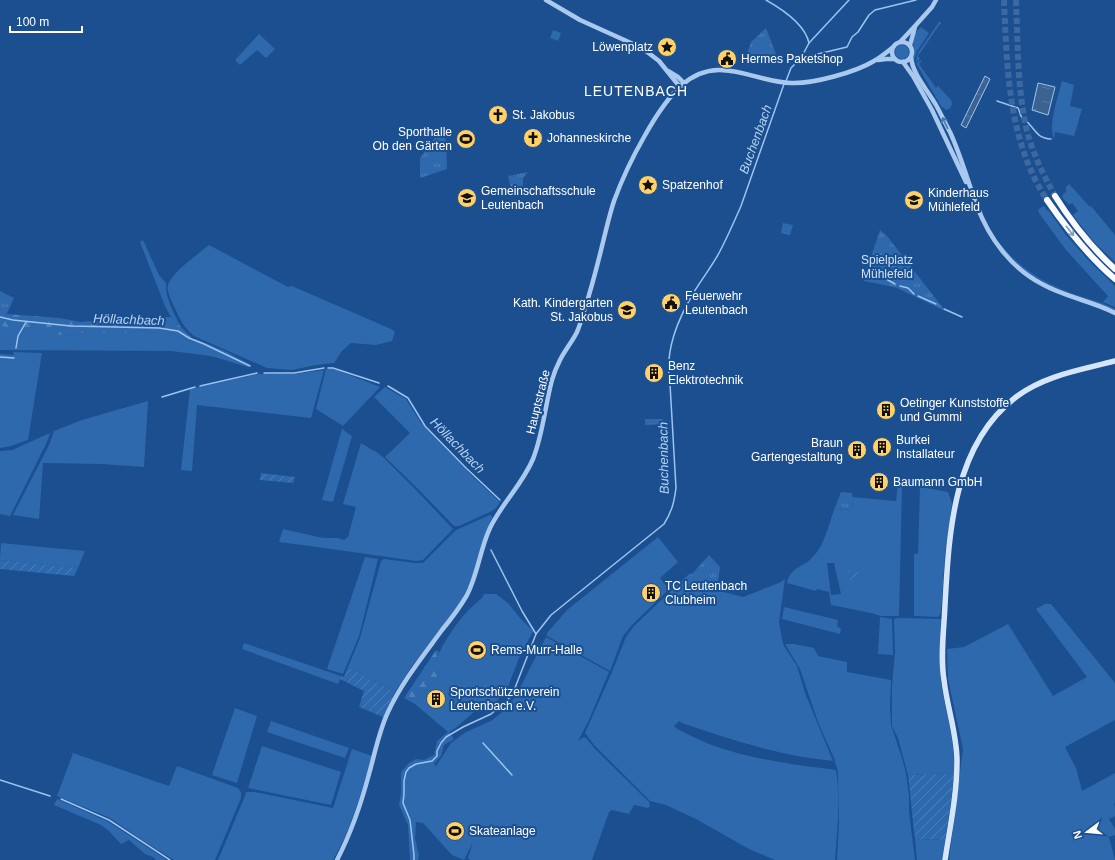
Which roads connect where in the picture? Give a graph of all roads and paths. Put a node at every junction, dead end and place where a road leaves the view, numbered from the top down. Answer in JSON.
{"nodes":[{"id":1,"x":546,"y":0,"type":"edge"},
{"id":2,"x":936,"y":0,"type":"edge"},
{"id":3,"x":915,"y":26,"type":"junction"},
{"id":4,"x":901,"y":41,"type":"junction"},
{"id":5,"x":910,"y":45,"type":"junction"},
{"id":6,"x":892,"y":48,"type":"junction"},
{"id":7,"x":911,"y":57,"type":"junction"},
{"id":8,"x":895,"y":59,"type":"junction"},
{"id":9,"x":874,"y":61,"type":"junction"},
{"id":10,"x":902,"y":62,"type":"junction"},
{"id":11,"x":666,"y":70,"type":"junction"},
{"id":12,"x":684,"y":83,"type":"junction"},
{"id":13,"x":680,"y":87,"type":"junction"},
{"id":14,"x":1055,"y":196,"type":"tunnel mouth"},
{"id":15,"x":1047,"y":200,"type":"tunnel mouth"},
{"id":16,"x":976,"y":205,"type":"junction"},
{"id":17,"x":1115,"y":269,"type":"edge"},
{"id":18,"x":1115,"y":279,"type":"edge"},
{"id":19,"x":1115,"y":313,"type":"edge"},
{"id":20,"x":1115,"y":361,"type":"edge"},
{"id":21,"x":336,"y":860,"type":"edge"},
{"id":22,"x":945,"y":860,"type":"edge"}],
"edges":[{"from":1,"to":11,"type":"street"},
{"from":2,"to":3,"type":"street"},
{"from":3,"to":4,"type":"street"},
{"from":3,"to":5,"type":"street"},
{"from":4,"to":5,"type":"street"},
{"from":4,"to":6,"type":"street"},
{"from":5,"to":7,"type":"street"},
{"from":6,"to":8,"type":"street"},
{"from":6,"to":9,"type":"street"},
{"from":7,"to":10,"type":"street"},
{"from":16,"to":7,"type":"street","one_way":true},
{"from":8,"to":9,"type":"street"},
{"from":8,"to":10,"type":"street"},
{"from":9,"to":12,"type":"street","name":"Hauptstraße"},
{"from":10,"to":16,"type":"street"},
{"from":11,"to":12,"type":"street"},
{"from":11,"to":13,"type":"street"},
{"from":12,"to":13,"type":"street","name":"Hauptstraße"},
{"from":13,"to":21,"type":"street","name":"Hauptstraße"},
{"from":14,"to":17,"type":"highway"},
{"from":15,"to":18,"type":"highway","one_way":true},
{"from":16,"to":19,"type":"street"},
{"from":20,"to":22,"type":"main road"}]}
